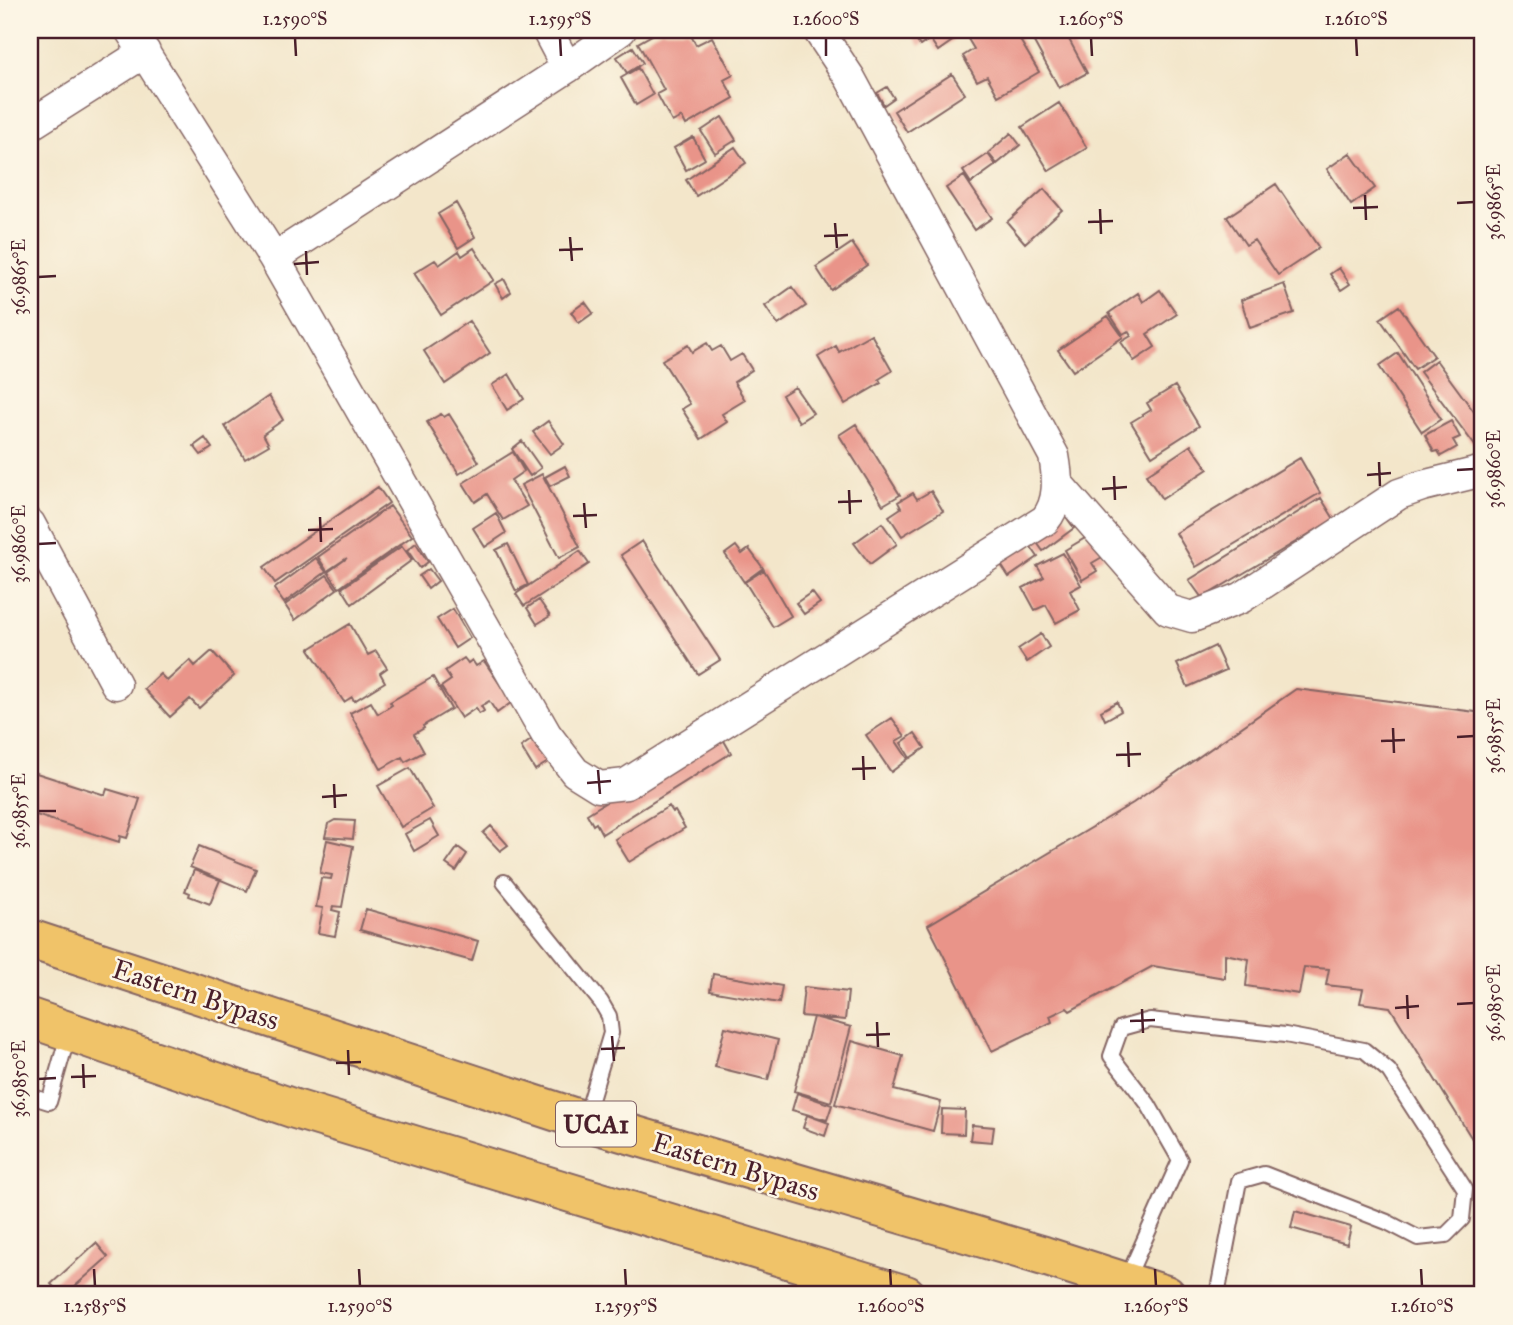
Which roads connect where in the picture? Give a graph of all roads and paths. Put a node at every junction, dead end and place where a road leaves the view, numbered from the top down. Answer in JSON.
{"nodes":[{"id":1,"x":547,"y":30,"type":"edge"},
{"id":2,"x":621,"y":30,"type":"edge"},
{"id":3,"x":818,"y":30,"type":"edge"},
{"id":4,"x":137,"y":41,"type":"edge"},
{"id":5,"x":568,"y":68,"type":"junction"},
{"id":6,"x":30,"y":125,"type":"edge"},
{"id":7,"x":274,"y":258,"type":"junction"},
{"id":8,"x":1483,"y":471,"type":"edge"},
{"id":9,"x":1058,"y":484,"type":"junction"},
{"id":10,"x":30,"y":524,"type":"edge"},
{"id":11,"x":116,"y":684,"type":"dead end"},
{"id":12,"x":505,"y":882,"type":"dead end"},
{"id":13,"x":30,"y":939,"type":"edge"},
{"id":14,"x":30,"y":1018,"type":"edge"},
{"id":15,"x":70,"y":1032,"type":"junction"},
{"id":16,"x":30,"y":1096,"type":"edge"},
{"id":17,"x":585,"y":1121,"type":"junction"},
{"id":18,"x":1126,"y":1282,"type":"junction"},
{"id":19,"x":906,"y":1295,"type":"edge"},
{"id":20,"x":1166,"y":1295,"type":"edge"},
{"id":21,"x":1217,"y":1295,"type":"edge"}],
"edges":[{"from":1,"to":5,"type":"street"},
{"from":2,"to":5,"type":"street"},
{"from":3,"to":9,"type":"street"},
{"from":4,"to":6,"type":"street"},
{"from":4,"to":7,"type":"street"},
{"from":5,"to":7,"type":"street"},
{"from":7,"to":9,"type":"street"},
{"from":8,"to":9,"type":"street"},
{"from":10,"to":11,"type":"street"},
{"from":12,"to":17,"type":"lane"},
{"from":13,"to":17,"type":"main road","name":"Eastern Bypass","number":"UCA1"},
{"from":14,"to":15,"type":"main road","number":"UCA1"},
{"from":15,"to":16,"type":"lane"},
{"from":15,"to":19,"type":"main road","number":"UCA1"},
{"from":17,"to":18,"type":"main road","name":"Eastern Bypass","number":"UCA1"},
{"from":18,"to":20,"type":"main road","name":"Eastern Bypass","number":"UCA1"},
{"from":18,"to":21,"type":"lane"}]}
